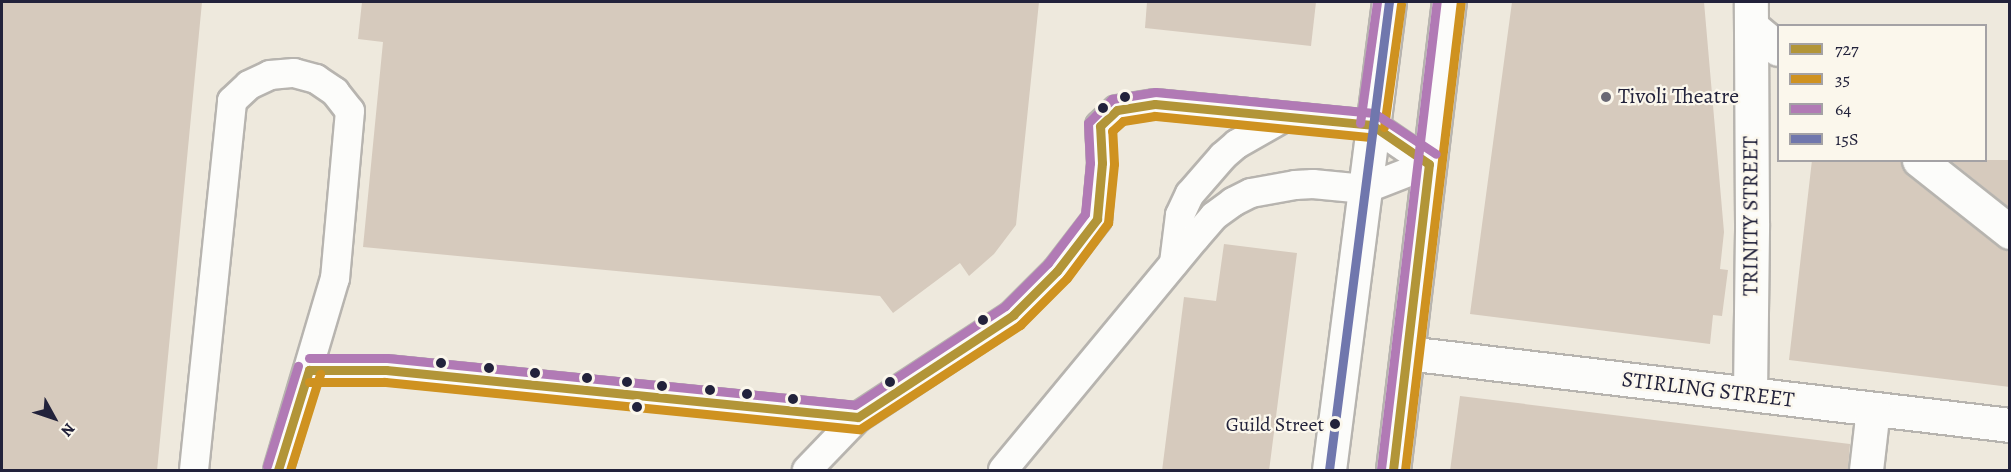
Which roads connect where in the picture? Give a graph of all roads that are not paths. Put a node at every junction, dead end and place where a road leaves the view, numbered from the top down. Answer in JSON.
{"nodes":[{"id":1,"x":1389,"y":2,"type":"edge"},
{"id":2,"x":1449,"y":2,"type":"edge"},
{"id":3,"x":1751,"y":14,"type":"edge"},
{"id":4,"x":1777,"y":46,"type":"edge"},
{"id":5,"x":1283,"y":118,"type":"junction"},
{"id":6,"x":1372,"y":125,"type":"junction"},
{"id":7,"x":1922,"y":162,"type":"edge"},
{"id":8,"x":1430,"y":164,"type":"junction"},
{"id":9,"x":1365,"y":189,"type":"junction"},
{"id":10,"x":2010,"y":232,"type":"edge"},
{"id":11,"x":1174,"y":263,"type":"junction"},
{"id":12,"x":1407,"y":353,"type":"junction"},
{"id":13,"x":309,"y":370,"type":"junction"},
{"id":14,"x":1749,"y":394,"type":"junction"},
{"id":15,"x":1873,"y":409,"type":"junction"},
{"id":16,"x":858,"y":417,"type":"junction"},
{"id":17,"x":2010,"y":425,"type":"edge"},
{"id":18,"x":194,"y":471,"type":"edge"},
{"id":19,"x":278,"y":471,"type":"edge"},
{"id":20,"x":807,"y":471,"type":"edge"},
{"id":21,"x":1003,"y":471,"type":"edge"},
{"id":22,"x":1329,"y":471,"type":"edge"},
{"id":23,"x":1393,"y":471,"type":"edge"},
{"id":24,"x":1866,"y":471,"type":"edge"}],
"edges":[{"from":1,"to":6,"type":"street"},
{"from":2,"to":8,"type":"street"},
{"from":3,"to":4,"type":"street"},
{"from":3,"to":14,"type":"street","name":"TRINITY STREET"},
{"from":5,"to":6,"type":"lane"},
{"from":5,"to":11,"type":"lane"},
{"from":5,"to":16,"type":"lane"},
{"from":6,"to":8,"type":"lane"},
{"from":6,"to":9,"type":"street"},
{"from":7,"to":10,"type":"street"},
{"from":8,"to":9,"type":"lane"},
{"from":8,"to":12,"type":"street"},
{"from":9,"to":11,"type":"lane"},
{"from":9,"to":22,"type":"street"},
{"from":11,"to":21,"type":"lane"},
{"from":12,"to":14,"type":"street","name":"STIRLING STREET"},
{"from":12,"to":23,"type":"street"},
{"from":13,"to":16,"type":"lane"},
{"from":13,"to":18,"type":"lane"},
{"from":13,"to":19,"type":"lane"},
{"from":14,"to":15,"type":"street","name":"STIRLING STREET"},
{"from":15,"to":17,"type":"street","name":"STIRLING STREET"},
{"from":15,"to":24,"type":"street"},
{"from":16,"to":20,"type":"lane"}]}
